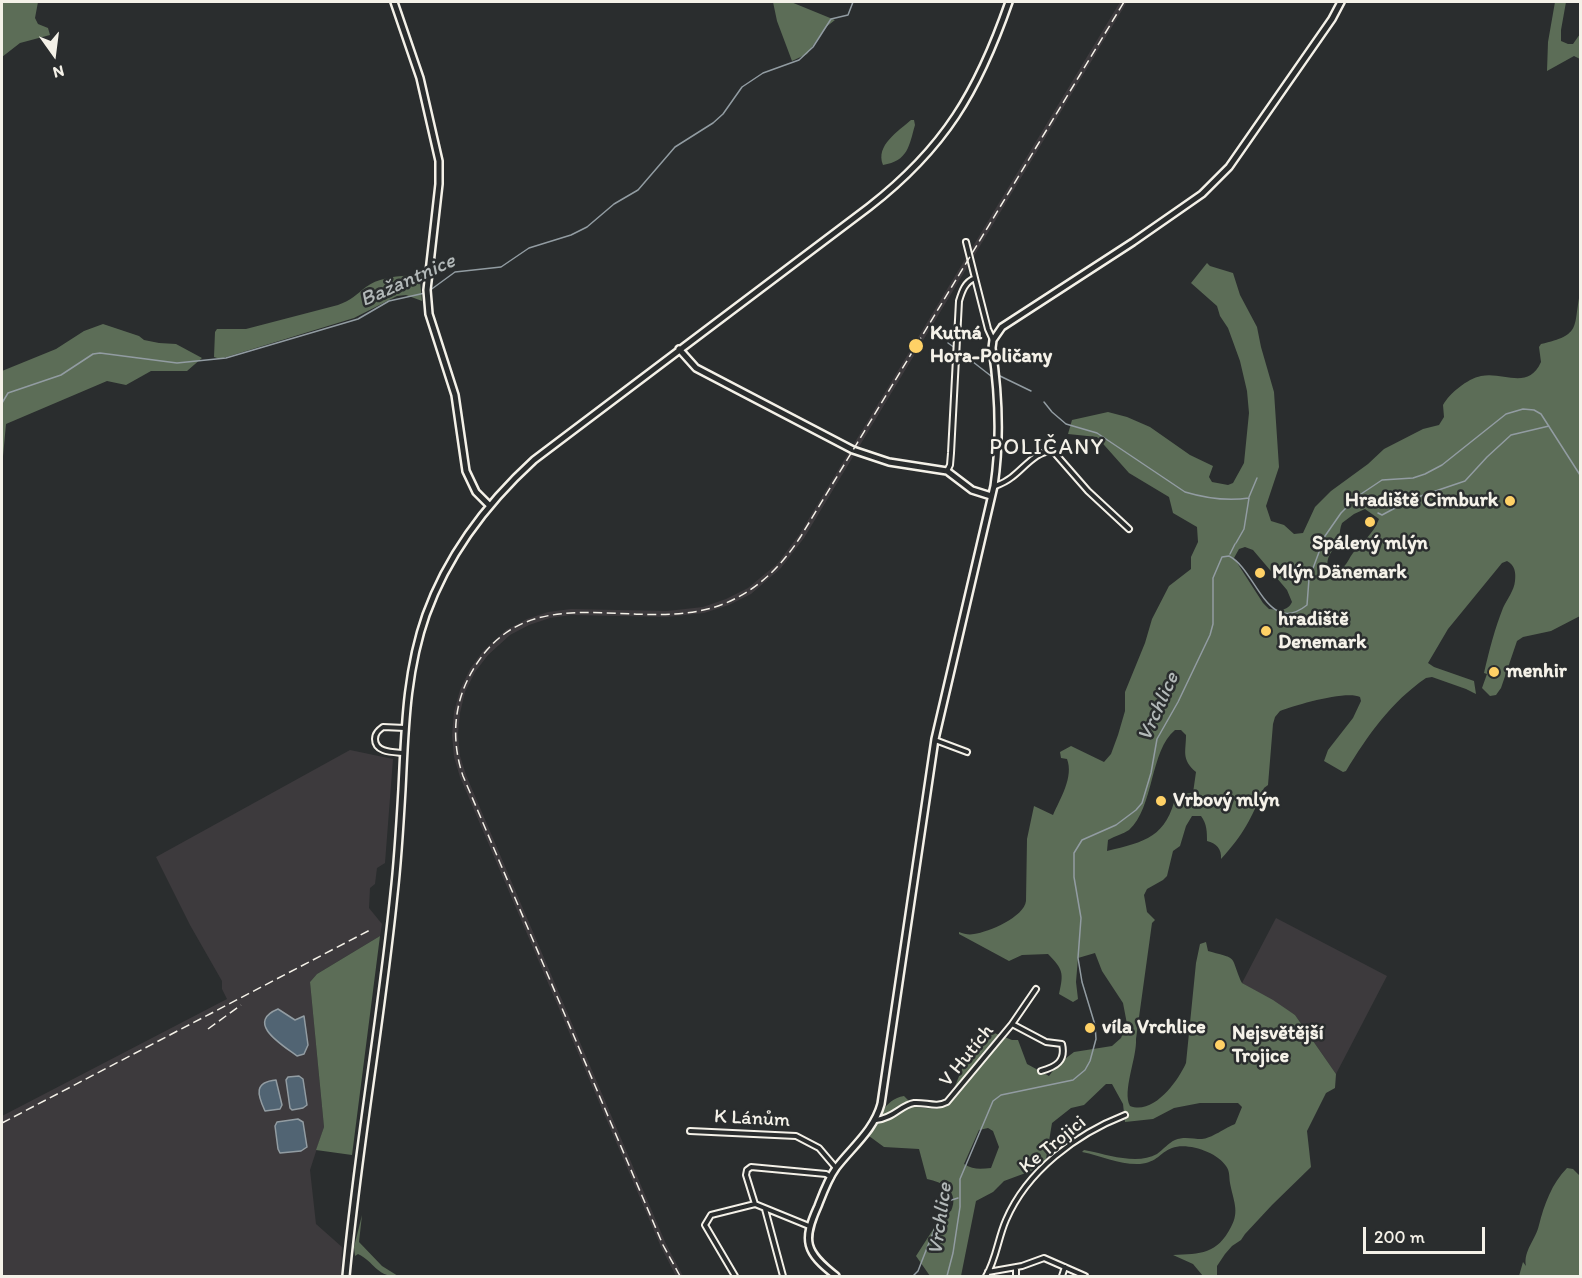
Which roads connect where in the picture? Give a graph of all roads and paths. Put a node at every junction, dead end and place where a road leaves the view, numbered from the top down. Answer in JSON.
{"nodes":[{"id":1,"x":394,"y":2,"type":"edge"},
{"id":2,"x":1009,"y":2,"type":"edge"},
{"id":3,"x":1341,"y":2,"type":"edge"},
{"id":4,"x":966,"y":242,"type":"dead end"},
{"id":5,"x":975,"y":278,"type":"junction"},
{"id":6,"x":993,"y":340,"type":"junction"},
{"id":7,"x":680,"y":349,"type":"junction"},
{"id":8,"x":947,"y":471,"type":"junction"},
{"id":9,"x":994,"y":486,"type":"junction"},
{"id":10,"x":991,"y":496,"type":"junction"},
{"id":11,"x":489,"y":505,"type":"junction"},
{"id":12,"x":1129,"y":529,"type":"dead end"},
{"id":13,"x":405,"y":728,"type":"junction"},
{"id":14,"x":934,"y":739,"type":"junction"},
{"id":15,"x":967,"y":752,"type":"dead end"},
{"id":16,"x":404,"y":753,"type":"junction"},
{"id":17,"x":1036,"y":989,"type":"dead end"},
{"id":18,"x":1012,"y":1024,"type":"junction"},
{"id":19,"x":1041,"y":1071,"type":"dead end"},
{"id":20,"x":1125,"y":1115,"type":"dead end"},
{"id":21,"x":876,"y":1120,"type":"junction"},
{"id":22,"x":690,"y":1131,"type":"dead end"},
{"id":23,"x":836,"y":1168,"type":"junction"},
{"id":24,"x":831,"y":1177,"type":"junction"},
{"id":25,"x":754,"y":1204,"type":"junction"},
{"id":26,"x":765,"y":1208,"type":"junction"},
{"id":27,"x":809,"y":1226,"type":"junction"},
{"id":28,"x":1016,"y":1267,"type":"junction"},
{"id":29,"x":1065,"y":1267,"type":"junction"},
{"id":30,"x":987,"y":1274,"type":"edge"},
{"id":31,"x":346,"y":1276,"type":"edge"},
{"id":32,"x":735,"y":1276,"type":"edge"},
{"id":33,"x":783,"y":1276,"type":"edge"},
{"id":34,"x":836,"y":1276,"type":"edge"},
{"id":35,"x":1016,"y":1276,"type":"edge"},
{"id":36,"x":1062,"y":1276,"type":"edge"},
{"id":37,"x":1085,"y":1276,"type":"edge"}],
"edges":[{"from":1,"to":11,"type":"street"},
{"from":2,"to":7,"type":"street"},
{"from":3,"to":6,"type":"street"},
{"from":4,"to":5,"type":"street"},
{"from":5,"to":6,"type":"street"},
{"from":5,"to":8,"type":"street"},
{"from":6,"to":9,"type":"street"},
{"from":7,"to":8,"type":"street"},
{"from":7,"to":11,"type":"street"},
{"from":8,"to":10,"type":"street"},
{"from":9,"to":10,"type":"street"},
{"from":9,"to":12,"type":"street"},
{"from":10,"to":14,"type":"street"},
{"from":11,"to":13,"type":"street"},
{"from":13,"to":16,"type":"street"},
{"from":13,"to":16,"type":"street"},
{"from":14,"to":15,"type":"street"},
{"from":14,"to":21,"type":"street"},
{"from":16,"to":31,"type":"street"},
{"from":17,"to":18,"type":"street","name":"V Hutích"},
{"from":18,"to":19,"type":"street","name":"V Hutích"},
{"from":18,"to":21,"type":"street","name":"V Hutích"},
{"from":20,"to":30,"type":"street","name":"Ke Trojici"},
{"from":21,"to":23,"type":"street"},
{"from":22,"to":23,"type":"street","name":"K Lánům"},
{"from":23,"to":24,"type":"street"},
{"from":24,"to":25,"type":"street"},
{"from":24,"to":27,"type":"street"},
{"from":25,"to":26,"type":"street"},
{"from":25,"to":32,"type":"street"},
{"from":26,"to":27,"type":"street"},
{"from":26,"to":33,"type":"street"},
{"from":27,"to":34,"type":"street"},
{"from":28,"to":29,"type":"street"},
{"from":28,"to":30,"type":"street"},
{"from":28,"to":35,"type":"street"},
{"from":29,"to":36,"type":"street"},
{"from":29,"to":37,"type":"street"}]}
